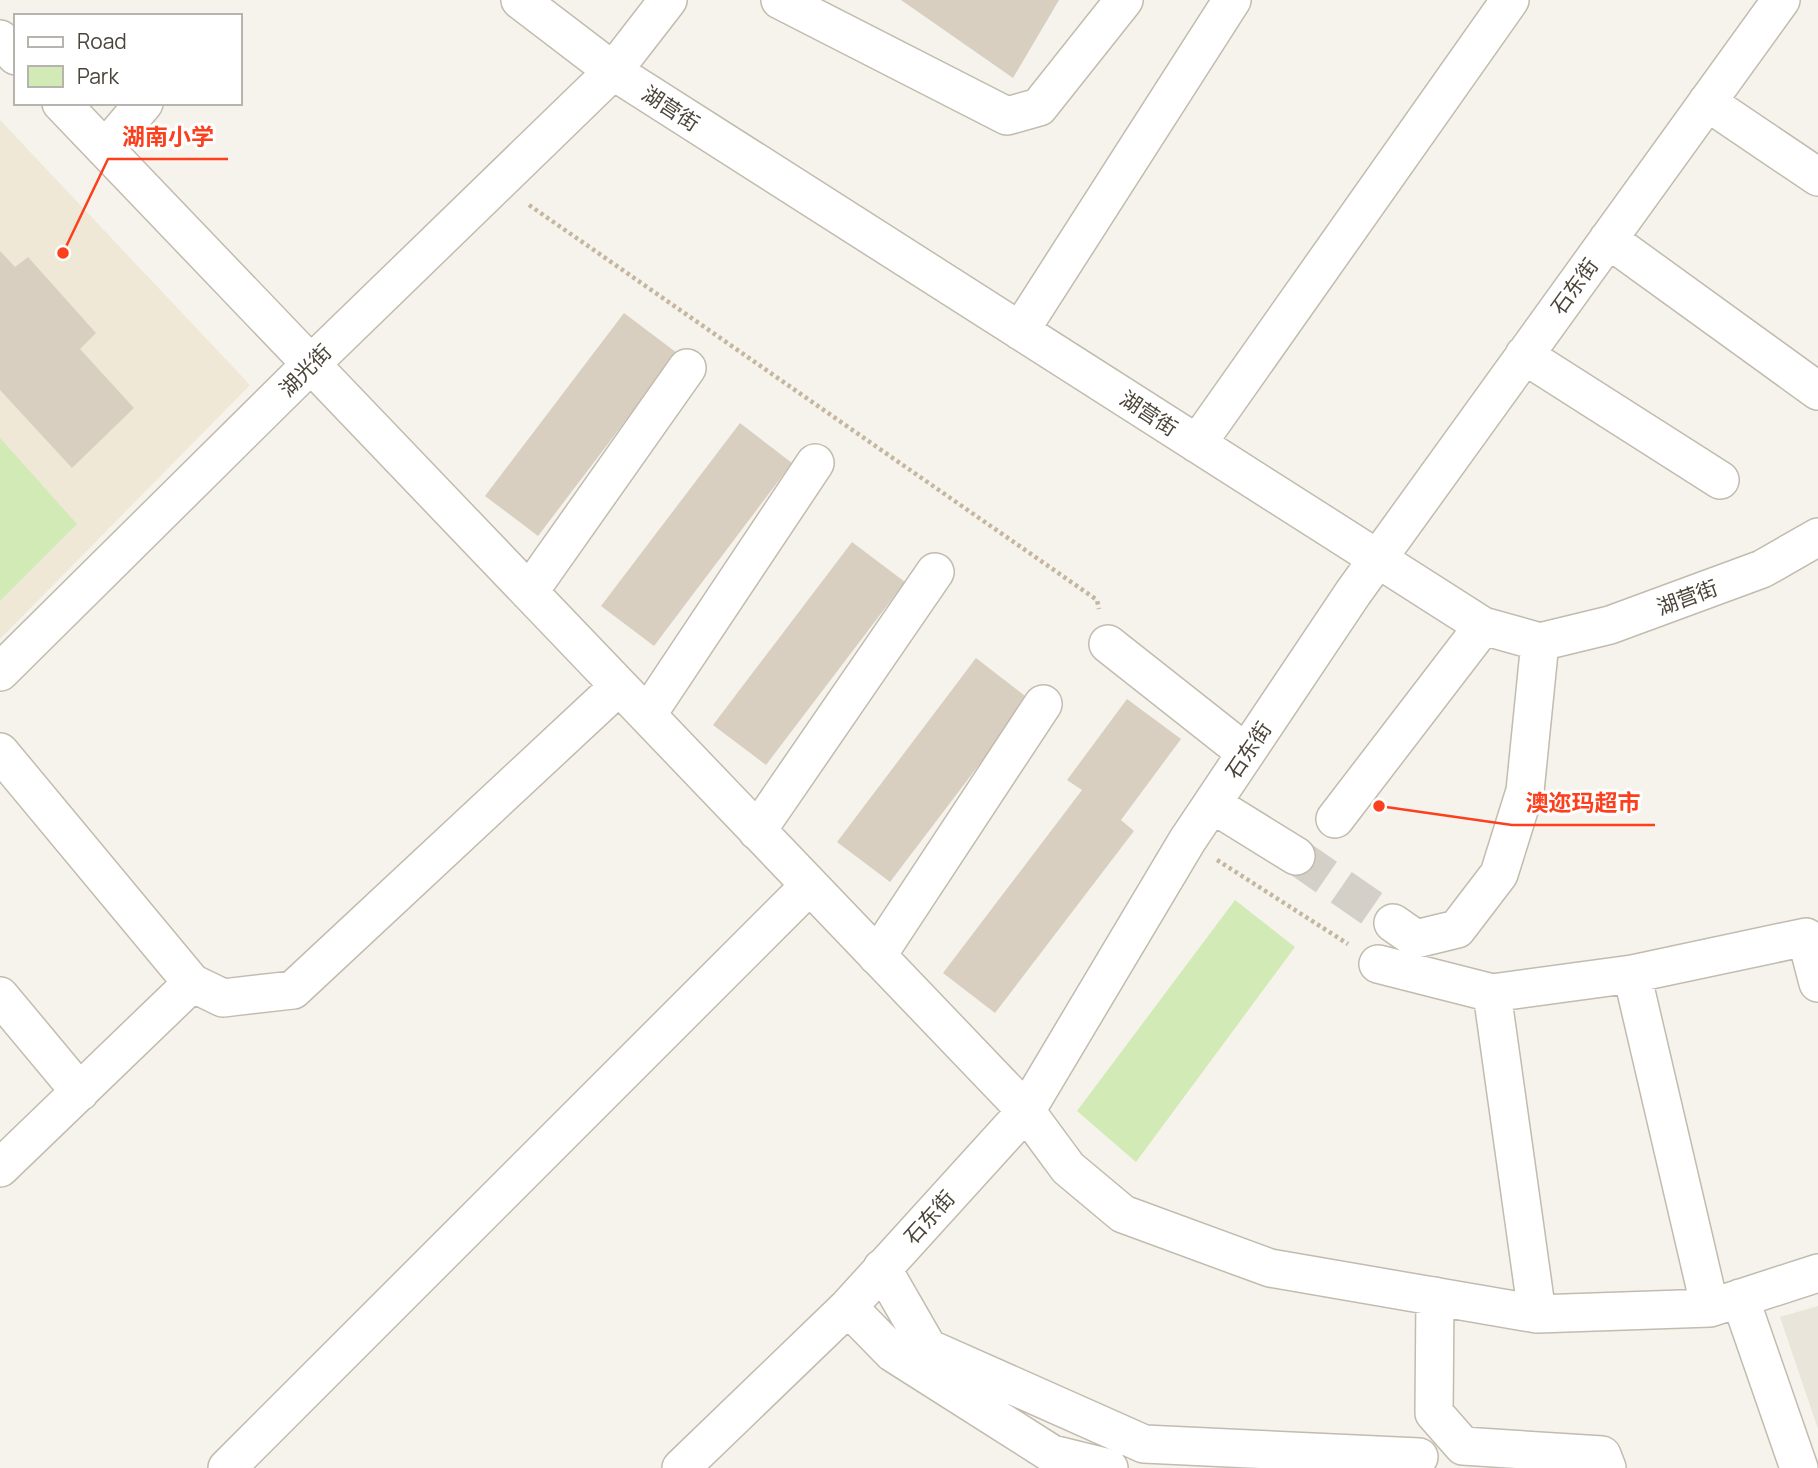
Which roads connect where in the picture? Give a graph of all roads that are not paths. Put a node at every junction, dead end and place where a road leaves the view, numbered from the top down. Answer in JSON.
{"nodes":[{"id":1,"x":520,"y":0,"type":"edge"},
{"id":2,"x":668,"y":0,"type":"edge"},
{"id":3,"x":780,"y":0,"type":"edge"},
{"id":4,"x":1124,"y":0,"type":"edge"},
{"id":5,"x":1232,"y":0,"type":"edge"},
{"id":6,"x":1510,"y":0,"type":"edge"},
{"id":7,"x":1781,"y":0,"type":"edge"},
{"id":8,"x":0,"y":39,"type":"edge"},
{"id":9,"x":14,"y":54,"type":"edge"},
{"id":10,"x":613,"y":71,"type":"junction"},
{"id":11,"x":1707,"y":102,"type":"junction"},
{"id":12,"x":63,"y":105,"type":"edge"},
{"id":13,"x":142,"y":105,"type":"edge"},
{"id":14,"x":105,"y":149,"type":"junction"},
{"id":15,"x":1818,"y":177,"type":"edge"},
{"id":16,"x":1608,"y":239,"type":"junction"},
{"id":17,"x":1020,"y":331,"type":"junction"},
{"id":18,"x":1524,"y":355,"type":"junction"},
{"id":19,"x":311,"y":364,"type":"junction"},
{"id":20,"x":687,"y":368,"type":"dead end"},
{"id":21,"x":1818,"y":391,"type":"edge"},
{"id":22,"x":1197,"y":444,"type":"junction"},
{"id":23,"x":815,"y":463,"type":"dead end"},
{"id":24,"x":1720,"y":480,"type":"dead end"},
{"id":25,"x":1818,"y":537,"type":"edge"},
{"id":26,"x":1377,"y":559,"type":"junction"},
{"id":27,"x":935,"y":572,"type":"dead end"},
{"id":28,"x":529,"y":592,"type":"junction"},
{"id":29,"x":1483,"y":626,"type":"junction"},
{"id":30,"x":1540,"y":642,"type":"junction"},
{"id":31,"x":1108,"y":644,"type":"road end"},
{"id":32,"x":0,"y":672,"type":"edge"},
{"id":33,"x":619,"y":686,"type":"junction"},
{"id":34,"x":1043,"y":704,"type":"dead end"},
{"id":35,"x":647,"y":715,"type":"junction"},
{"id":36,"x":0,"y":752,"type":"edge"},
{"id":37,"x":1246,"y":752,"type":"junction"},
{"id":38,"x":1212,"y":804,"type":"junction"},
{"id":39,"x":1335,"y":818,"type":"dead end"},
{"id":40,"x":757,"y":831,"type":"junction"},
{"id":41,"x":1296,"y":856,"type":"tunnel mouth"},
{"id":42,"x":809,"y":886,"type":"junction"},
{"id":43,"x":1393,"y":923,"type":"tunnel mouth"},
{"id":44,"x":877,"y":956,"type":"junction"},
{"id":45,"x":1378,"y":964,"type":"road end"},
{"id":46,"x":1632,"y":974,"type":"junction"},
{"id":47,"x":192,"y":983,"type":"junction"},
{"id":48,"x":1818,"y":983,"type":"edge"},
{"id":49,"x":1492,"y":993,"type":"junction"},
{"id":50,"x":0,"y":996,"type":"edge"},
{"id":51,"x":80,"y":1091,"type":"junction"},
{"id":52,"x":1026,"y":1111,"type":"junction"},
{"id":53,"x":0,"y":1168,"type":"edge"},
{"id":54,"x":882,"y":1268,"type":"junction"},
{"id":55,"x":1818,"y":1273,"type":"edge"},
{"id":56,"x":1435,"y":1296,"type":"junction"},
{"id":57,"x":1725,"y":1303,"type":"junction"},
{"id":58,"x":848,"y":1307,"type":"junction"},
{"id":59,"x":1537,"y":1314,"type":"junction"},
{"id":60,"x":1419,"y":1457,"type":"dead end"},
{"id":61,"x":699,"y":1463,"type":"edge"},
{"id":62,"x":227,"y":1468,"type":"edge"},
{"id":63,"x":1110,"y":1468,"type":"edge"},
{"id":64,"x":1607,"y":1468,"type":"edge"},
{"id":65,"x":1799,"y":1468,"type":"edge"}],
"edges":[{"from":1,"to":10,"type":"street","name":"湖营街"},
{"from":2,"to":10,"type":"street","name":"湖光街"},
{"from":3,"to":4,"type":"street"},
{"from":5,"to":17,"type":"street"},
{"from":6,"to":22,"type":"street"},
{"from":7,"to":11,"type":"street","name":"石东街"},
{"from":8,"to":9,"type":"street"},
{"from":10,"to":17,"type":"street","name":"湖营街"},
{"from":10,"to":19,"type":"street","name":"湖光街"},
{"from":11,"to":15,"type":"street"},
{"from":11,"to":16,"type":"street","name":"石东街"},
{"from":12,"to":14,"type":"street"},
{"from":13,"to":14,"type":"street"},
{"from":14,"to":19,"type":"street"},
{"from":16,"to":18,"type":"street","name":"石东街"},
{"from":16,"to":21,"type":"street"},
{"from":17,"to":22,"type":"street","name":"湖营街"},
{"from":18,"to":24,"type":"street"},
{"from":18,"to":26,"type":"street","name":"石东街"},
{"from":19,"to":28,"type":"street"},
{"from":19,"to":32,"type":"street","name":"湖光街"},
{"from":20,"to":28,"type":"street"},
{"from":22,"to":26,"type":"street","name":"湖营街"},
{"from":23,"to":35,"type":"street"},
{"from":25,"to":30,"type":"street","name":"湖营街"},
{"from":26,"to":29,"type":"street","name":"湖营街"},
{"from":26,"to":37,"type":"street","name":"石东街"},
{"from":27,"to":40,"type":"street"},
{"from":28,"to":33,"type":"street"},
{"from":29,"to":30,"type":"street","name":"湖营街"},
{"from":29,"to":39,"type":"street"},
{"from":30,"to":43,"type":"street"},
{"from":31,"to":37,"type":"street"},
{"from":33,"to":35,"type":"street"},
{"from":33,"to":47,"type":"street"},
{"from":34,"to":44,"type":"street"},
{"from":35,"to":40,"type":"street"},
{"from":36,"to":47,"type":"street"},
{"from":37,"to":38,"type":"street","name":"石东街"},
{"from":38,"to":41,"type":"street"},
{"from":38,"to":52,"type":"street","name":"石东街"},
{"from":40,"to":42,"type":"street"},
{"from":42,"to":44,"type":"street"},
{"from":42,"to":62,"type":"street"},
{"from":44,"to":52,"type":"street"},
{"from":45,"to":49,"type":"street"},
{"from":46,"to":48,"type":"street"},
{"from":46,"to":49,"type":"street"},
{"from":46,"to":57,"type":"street"},
{"from":47,"to":51,"type":"street"},
{"from":49,"to":59,"type":"street"},
{"from":50,"to":51,"type":"street"},
{"from":51,"to":53,"type":"street"},
{"from":52,"to":54,"type":"street","name":"石东街"},
{"from":52,"to":56,"type":"street"},
{"from":54,"to":58,"type":"street","name":"石东街"},
{"from":54,"to":60,"type":"street"},
{"from":55,"to":57,"type":"street"},
{"from":56,"to":59,"type":"street"},
{"from":56,"to":64,"type":"street"},
{"from":57,"to":59,"type":"street"},
{"from":57,"to":65,"type":"street"},
{"from":58,"to":61,"type":"street","name":"石东街"},
{"from":58,"to":63,"type":"street"}]}
